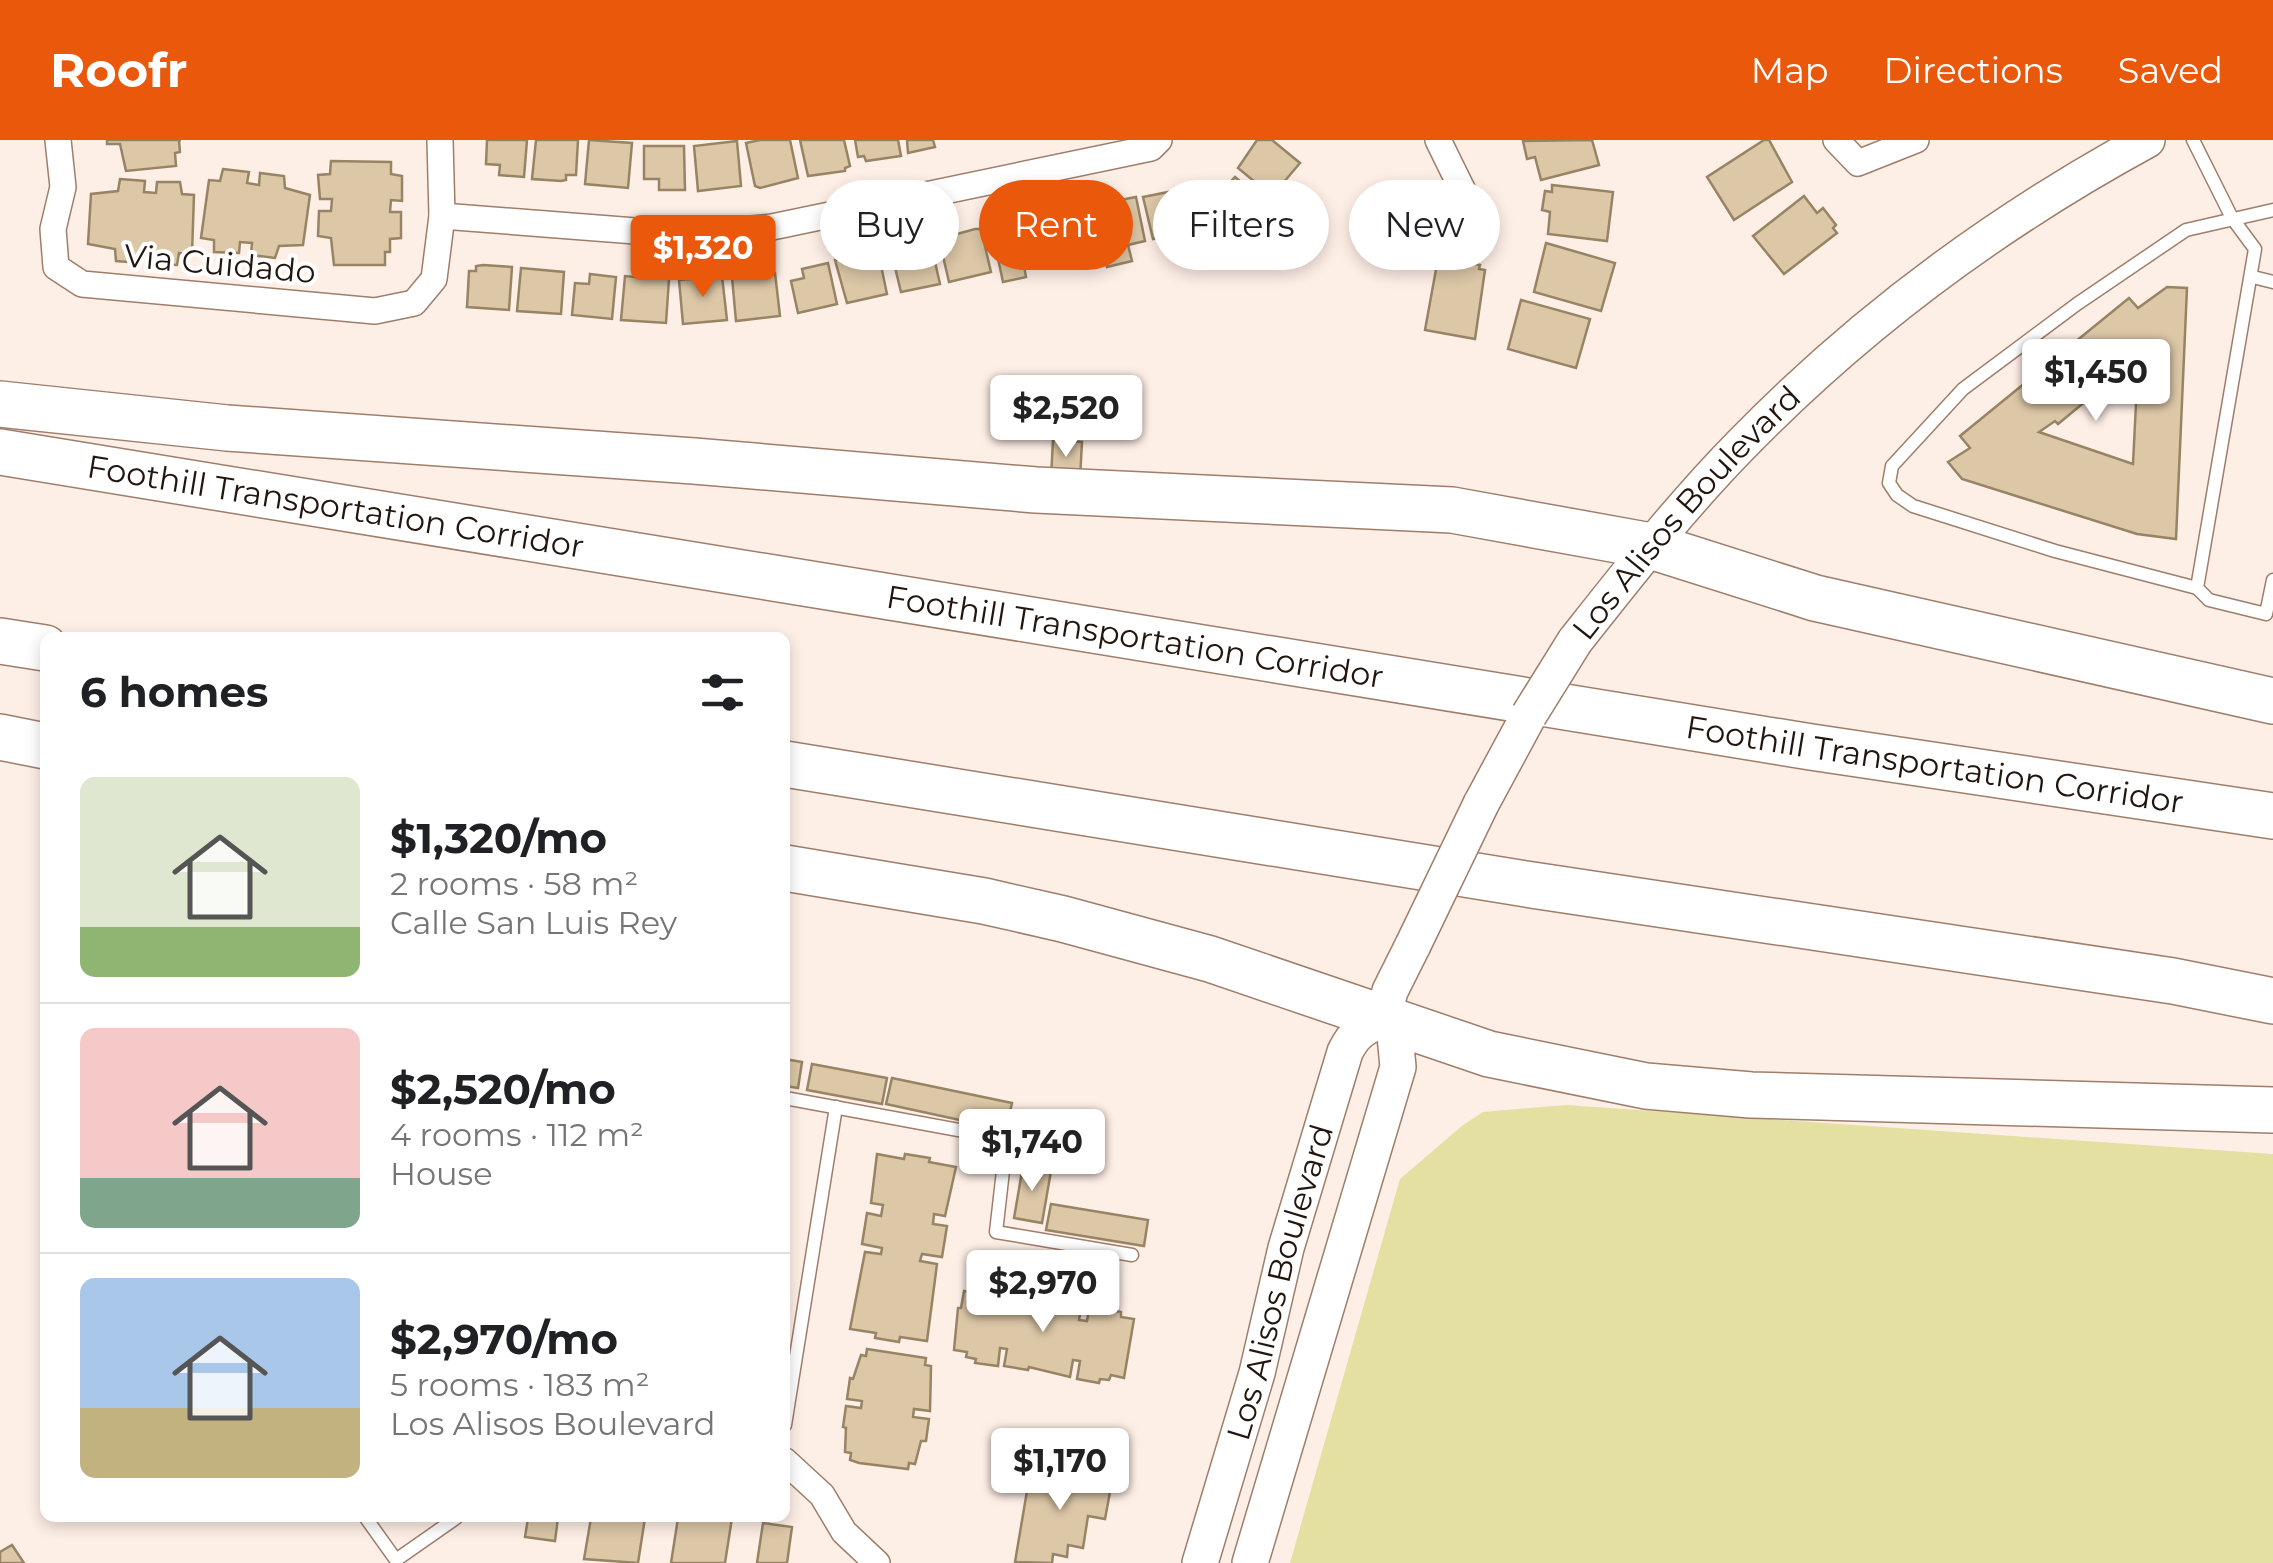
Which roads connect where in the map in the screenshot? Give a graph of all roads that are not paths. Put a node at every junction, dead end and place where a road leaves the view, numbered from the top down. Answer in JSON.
{"nodes":[{"id":1,"x":58,"y":140,"type":"edge"},
{"id":2,"x":440,"y":140,"type":"edge"},
{"id":3,"x":1438,"y":140,"type":"edge"},
{"id":4,"x":1836,"y":140,"type":"edge"},
{"id":5,"x":1916,"y":140,"type":"edge"},
{"id":6,"x":2146,"y":140,"type":"edge"},
{"id":7,"x":2194,"y":140,"type":"edge"},
{"id":8,"x":1155,"y":144,"type":"edge"},
{"id":9,"x":1458,"y":180,"type":"edge"},
{"id":10,"x":2273,"y":210,"type":"edge"},
{"id":11,"x":442,"y":216,"type":"junction"},
{"id":12,"x":2232,"y":218,"type":"junction"},
{"id":13,"x":2253,"y":278,"type":"junction"},
{"id":14,"x":2273,"y":282,"type":"edge"},
{"id":15,"x":0,"y":404,"type":"edge"},
{"id":16,"x":0,"y":452,"type":"edge"},
{"id":17,"x":1651,"y":546,"type":"junction"},
{"id":18,"x":2273,"y":580,"type":"edge"},
{"id":19,"x":2198,"y":588,"type":"junction"},
{"id":20,"x":2270,"y":615,"type":"edge"},
{"id":21,"x":0,"y":642,"type":"edge"},
{"id":22,"x":40,"y":647,"type":"edge"},
{"id":23,"x":2273,"y":701,"type":"edge"},
{"id":24,"x":0,"y":737,"type":"edge"},
{"id":25,"x":40,"y":745,"type":"edge"},
{"id":26,"x":790,"y":765,"type":"edge"},
{"id":27,"x":2273,"y":816,"type":"edge"},
{"id":28,"x":790,"y":869,"type":"edge"},
{"id":29,"x":2273,"y":1001,"type":"edge"},
{"id":30,"x":1383,"y":1020,"type":"junction"},
{"id":31,"x":790,"y":1099,"type":"edge"},
{"id":32,"x":836,"y":1107,"type":"junction"},
{"id":33,"x":2273,"y":1110,"type":"edge"},
{"id":34,"x":1132,"y":1255,"type":"dead end"},
{"id":35,"x":790,"y":1393,"type":"edge"},
{"id":36,"x":790,"y":1466,"type":"edge"},
{"id":37,"x":369,"y":1522,"type":"edge"},
{"id":38,"x":451,"y":1522,"type":"edge"},
{"id":39,"x":844,"y":1532,"type":"junction"},
{"id":40,"x":397,"y":1561,"type":"edge"},
{"id":41,"x":847,"y":1563,"type":"edge"},
{"id":42,"x":877,"y":1563,"type":"edge"},
{"id":43,"x":1200,"y":1563,"type":"edge"},
{"id":44,"x":1250,"y":1563,"type":"edge"}],
"edges":[{"from":1,"to":11,"type":"street","name":"Via Cuidado"},
{"from":2,"to":11,"type":"street"},
{"from":3,"to":9,"type":"street"},
{"from":4,"to":5,"type":"street"},
{"from":6,"to":17,"type":"main road","name":"Los Alisos Boulevard"},
{"from":7,"to":12,"type":"lane"},
{"from":8,"to":11,"type":"street"},
{"from":10,"to":12,"type":"lane"},
{"from":12,"to":13,"type":"lane"},
{"from":12,"to":19,"type":"lane"},
{"from":13,"to":14,"type":"lane"},
{"from":13,"to":19,"type":"lane"},
{"from":15,"to":17,"type":"highway"},
{"from":16,"to":27,"type":"highway","name":"Foothill Transportation Corridor"},
{"from":17,"to":23,"type":"highway"},
{"from":17,"to":30,"type":"main road","name":"Los Alisos Boulevard","bridge":true},
{"from":18,"to":20,"type":"lane"},
{"from":19,"to":20,"type":"lane"},
{"from":21,"to":22,"type":"highway"},
{"from":24,"to":25,"type":"highway"},
{"from":26,"to":29,"type":"highway"},
{"from":28,"to":30,"type":"highway"},
{"from":30,"to":33,"type":"highway"},
{"from":30,"to":43,"type":"main road","name":"Los Alisos Boulevard"},
{"from":30,"to":44,"type":"main road","name":"Los Alisos Boulevard"},
{"from":31,"to":32,"type":"lane"},
{"from":32,"to":34,"type":"lane"},
{"from":32,"to":35,"type":"lane"},
{"from":36,"to":39,"type":"street"},
{"from":37,"to":40,"type":"lane"},
{"from":38,"to":40,"type":"lane"},
{"from":39,"to":41,"type":"street"},
{"from":39,"to":42,"type":"street"}]}
